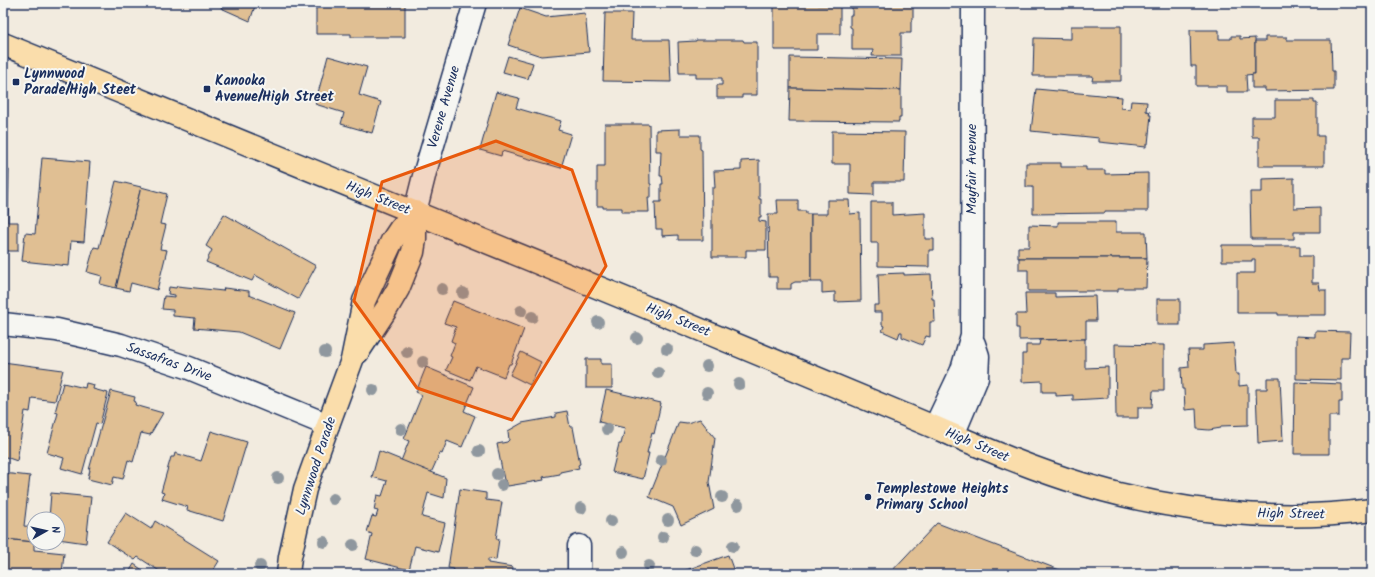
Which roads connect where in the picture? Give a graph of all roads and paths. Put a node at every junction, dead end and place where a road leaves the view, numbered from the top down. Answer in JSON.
{"nodes":[{"id":1,"x":475,"y":3,"type":"edge"},
{"id":2,"x":973,"y":3,"type":"edge"},
{"id":3,"x":3,"y":44,"type":"edge"},
{"id":4,"x":415,"y":212,"type":"junction"},
{"id":5,"x":3,"y":324,"type":"edge"},
{"id":6,"x":328,"y":425,"type":"junction"},
{"id":7,"x":944,"y":431,"type":"junction"},
{"id":8,"x":1372,"y":510,"type":"edge"},
{"id":9,"x":579,"y":546,"type":"dead end"},
{"id":10,"x":288,"y":574,"type":"edge"},
{"id":11,"x":579,"y":574,"type":"edge"}],
"edges":[{"from":1,"to":4,"type":"street","name":"Verene Avenue"},
{"from":2,"to":7,"type":"street","name":"Mayfair Avenue"},
{"from":3,"to":4,"type":"main road","name":"High Street"},
{"from":4,"to":6,"type":"main road","name":"Lynnwood Parade"},
{"from":4,"to":7,"type":"main road","name":"High Street"},
{"from":5,"to":6,"type":"street","name":"Sassafras Drive"},
{"from":6,"to":10,"type":"main road","name":"Lynnwood Parade"},
{"from":7,"to":8,"type":"main road","name":"High Street"},
{"from":9,"to":11,"type":"street"}]}
